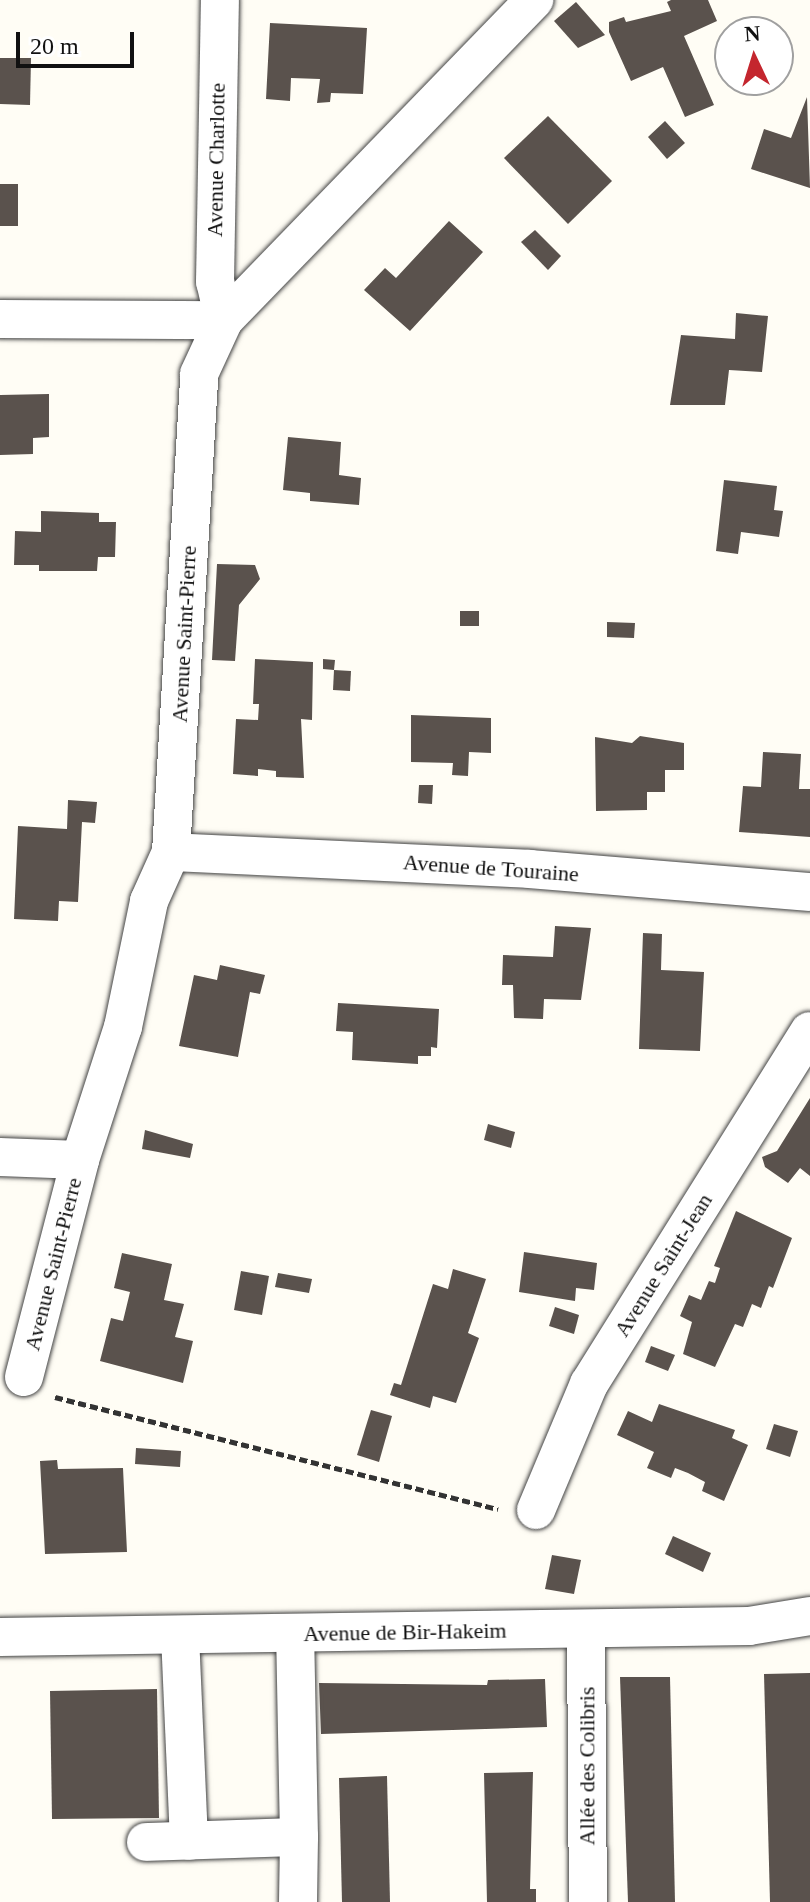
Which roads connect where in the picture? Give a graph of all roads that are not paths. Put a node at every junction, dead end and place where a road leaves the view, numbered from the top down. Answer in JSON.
{"nodes":[{"id":1,"x":220,"y":0,"type":"edge"},
{"id":2,"x":534,"y":0,"type":"edge"},
{"id":3,"x":0,"y":319,"type":"edge"},
{"id":4,"x":224,"y":320,"type":"junction"},
{"id":5,"x":171,"y":852,"type":"junction"},
{"id":6,"x":810,"y":892,"type":"edge"},
{"id":7,"x":810,"y":1031,"type":"edge"},
{"id":8,"x":0,"y":1157,"type":"edge"},
{"id":9,"x":80,"y":1160,"type":"junction"},
{"id":10,"x":24,"y":1377,"type":"road end"},
{"id":11,"x":536,"y":1510,"type":"road end"},
{"id":12,"x":810,"y":1616,"type":"edge"},
{"id":13,"x":586,"y":1630,"type":"junction"},
{"id":14,"x":295,"y":1633,"type":"junction"},
{"id":15,"x":180,"y":1635,"type":"junction"},
{"id":16,"x":0,"y":1637,"type":"edge"},
{"id":17,"x":299,"y":1837,"type":"junction"},
{"id":18,"x":189,"y":1841,"type":"junction"},
{"id":19,"x":146,"y":1842,"type":"dead end"},
{"id":20,"x":298,"y":1902,"type":"edge"},
{"id":21,"x":588,"y":1902,"type":"edge"}],
"edges":[{"from":1,"to":4,"type":"street","name":"Avenue Charlotte"},
{"from":2,"to":4,"type":"street","name":"Avenue Saint-Pierre"},
{"from":3,"to":4,"type":"street"},
{"from":4,"to":5,"type":"street","name":"Avenue Saint-Pierre"},
{"from":5,"to":6,"type":"street","name":"Avenue de Touraine"},
{"from":5,"to":9,"type":"street","name":"Avenue Saint-Pierre"},
{"from":7,"to":11,"type":"street","name":"Avenue Saint-Jean"},
{"from":8,"to":9,"type":"street"},
{"from":9,"to":10,"type":"street","name":"Avenue Saint-Pierre"},
{"from":12,"to":13,"type":"street","name":"Avenue de Bir-Hakeim"},
{"from":13,"to":14,"type":"street","name":"Avenue de Bir-Hakeim"},
{"from":13,"to":21,"type":"street","name":"Allée des Colibris"},
{"from":14,"to":15,"type":"street","name":"Avenue de Bir-Hakeim"},
{"from":14,"to":17,"type":"street"},
{"from":15,"to":16,"type":"street","name":"Avenue de Bir-Hakeim"},
{"from":15,"to":18,"type":"street"},
{"from":17,"to":18,"type":"street"},
{"from":17,"to":20,"type":"street"},
{"from":18,"to":19,"type":"street"}]}
